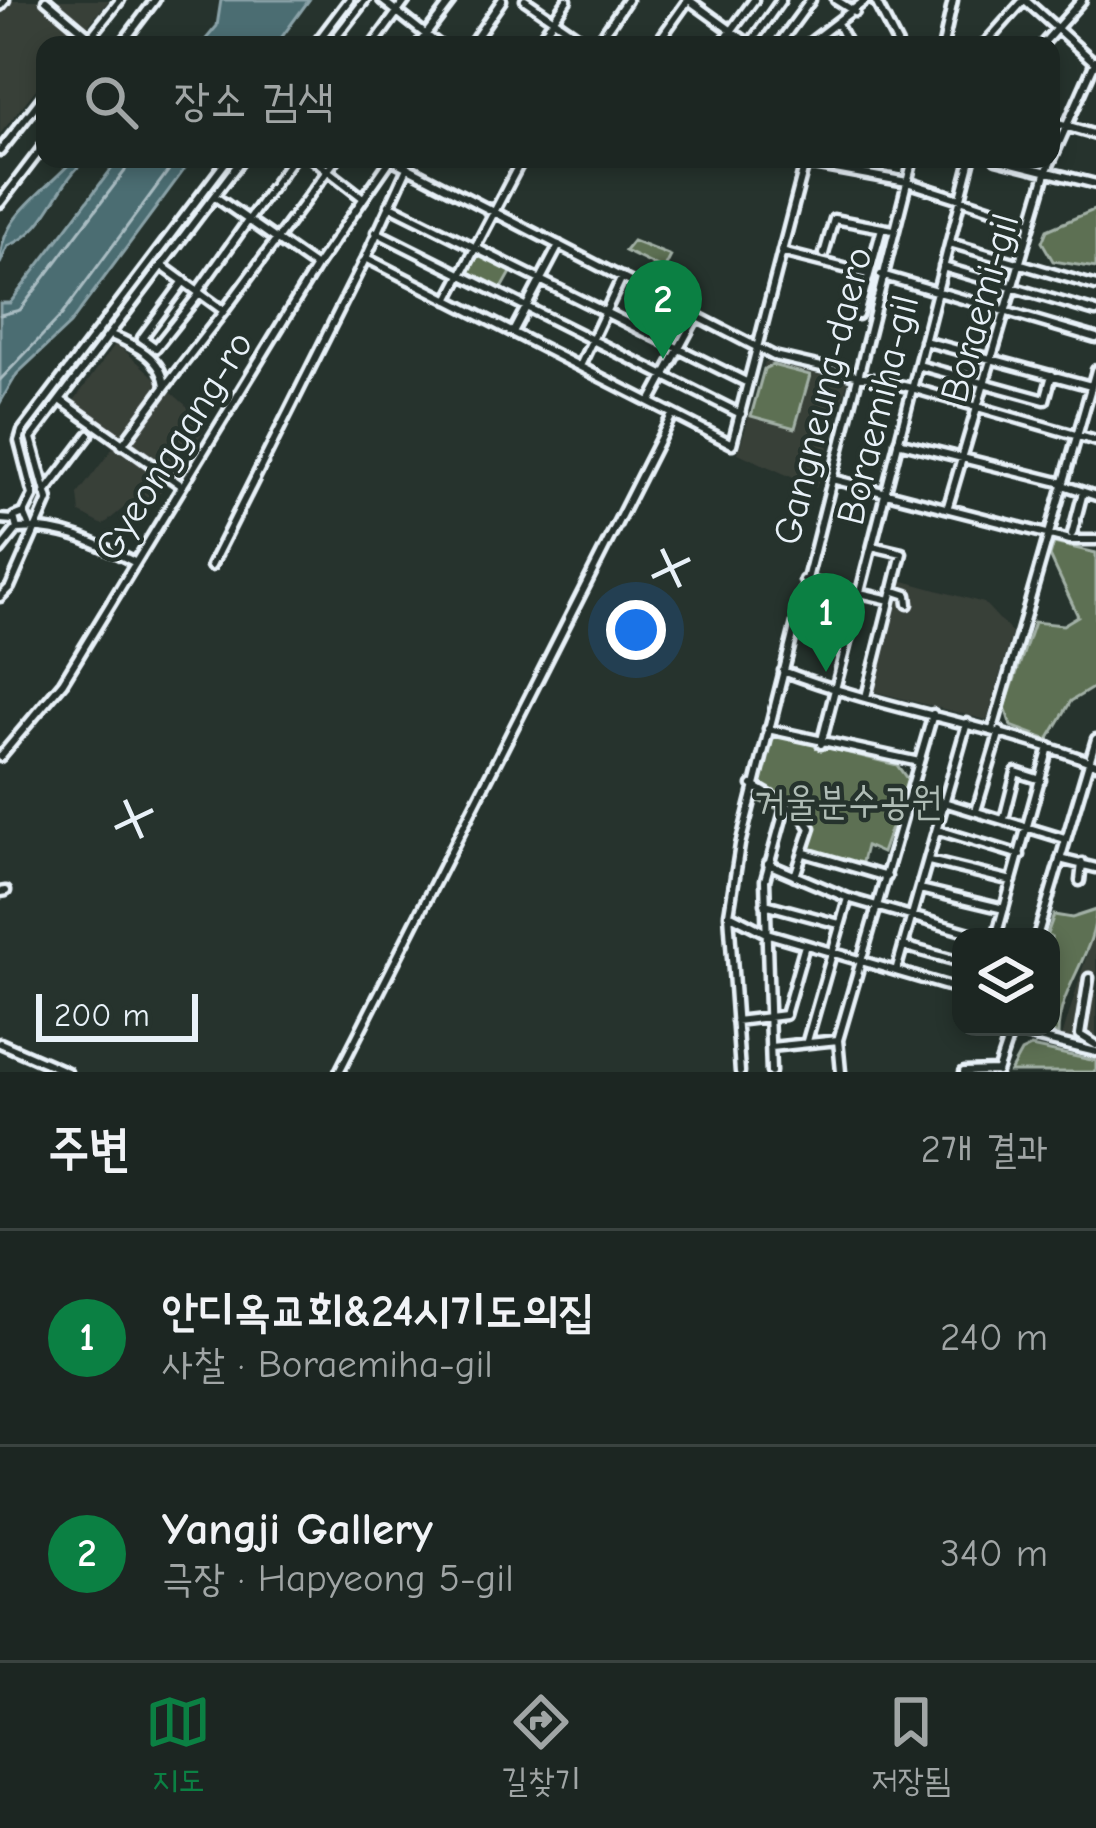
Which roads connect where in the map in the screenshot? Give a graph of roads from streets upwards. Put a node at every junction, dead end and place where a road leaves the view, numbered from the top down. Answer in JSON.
{"nodes":[{"id":1,"x":46,"y":0,"type":"edge"},
{"id":2,"x":120,"y":0,"type":"edge"},
{"id":3,"x":155,"y":0,"type":"edge"},
{"id":4,"x":350,"y":0,"type":"edge"},
{"id":5,"x":364,"y":0,"type":"edge"},
{"id":6,"x":382,"y":0,"type":"edge"},
{"id":7,"x":406,"y":0,"type":"edge"},
{"id":8,"x":452,"y":0,"type":"edge"},
{"id":9,"x":525,"y":0,"type":"edge"},
{"id":10,"x":567,"y":0,"type":"edge"},
{"id":11,"x":627,"y":0,"type":"edge"},
{"id":12,"x":689,"y":0,"type":"edge"},
{"id":13,"x":754,"y":0,"type":"edge"},
{"id":14,"x":781,"y":0,"type":"edge"},
{"id":15,"x":811,"y":0,"type":"edge"},
{"id":16,"x":836,"y":0,"type":"edge"},
{"id":17,"x":866,"y":0,"type":"edge"},
{"id":18,"x":875,"y":0,"type":"edge"},
{"id":19,"x":953,"y":0,"type":"edge"},
{"id":20,"x":1024,"y":0,"type":"edge"},
{"id":21,"x":1082,"y":0,"type":"edge"},
{"id":22,"x":499,"y":1,"type":"edge"},
{"id":23,"x":397,"y":12,"type":"junction"},
{"id":24,"x":855,"y":12,"type":"junction"},
{"id":25,"x":554,"y":20,"type":"junction"},
{"id":26,"x":838,"y":25,"type":"junction"},
{"id":27,"x":1056,"y":29,"type":"junction"},
{"id":28,"x":731,"y":31,"type":"junction"},
{"id":29,"x":425,"y":34,"type":"junction"},
{"id":30,"x":82,"y":36,"type":"edge"},
{"id":31,"x":91,"y":36,"type":"edge"},
{"id":32,"x":128,"y":36,"type":"edge"},
{"id":33,"x":322,"y":36,"type":"edge"},
{"id":34,"x":337,"y":36,"type":"edge"},
{"id":35,"x":380,"y":36,"type":"edge"},
{"id":36,"x":428,"y":36,"type":"edge"},
{"id":37,"x":477,"y":36,"type":"edge"},
{"id":38,"x":542,"y":36,"type":"edge"},
{"id":39,"x":579,"y":36,"type":"edge"},
{"id":40,"x":600,"y":36,"type":"edge"},
{"id":41,"x":663,"y":36,"type":"edge"},
{"id":42,"x":727,"y":36,"type":"edge"},
{"id":43,"x":738,"y":36,"type":"edge"},
{"id":44,"x":756,"y":36,"type":"edge"},
{"id":45,"x":785,"y":36,"type":"edge"},
{"id":46,"x":821,"y":36,"type":"edge"},
{"id":47,"x":844,"y":36,"type":"edge"},
{"id":48,"x":893,"y":36,"type":"edge"},
{"id":49,"x":945,"y":36,"type":"edge"},
{"id":50,"x":991,"y":36,"type":"edge"},
{"id":51,"x":1050,"y":36,"type":"edge"},
{"id":52,"x":1096,"y":62,"type":"edge"},
{"id":53,"x":36,"y":105,"type":"edge"},
{"id":54,"x":1060,"y":125,"type":"edge"},
{"id":55,"x":1066,"y":127,"type":"junction"},
{"id":56,"x":1096,"y":135,"type":"edge"},
{"id":57,"x":1060,"y":141,"type":"edge"},
{"id":58,"x":0,"y":151,"type":"edge"},
{"id":59,"x":36,"y":156,"type":"edge"},
{"id":60,"x":221,"y":168,"type":"edge"},
{"id":61,"x":235,"y":168,"type":"edge"},
{"id":62,"x":286,"y":168,"type":"edge"},
{"id":63,"x":325,"y":168,"type":"edge"},
{"id":64,"x":385,"y":168,"type":"edge"},
{"id":65,"x":407,"y":168,"type":"joint"},
{"id":66,"x":516,"y":168,"type":"edge"},
{"id":67,"x":805,"y":168,"type":"edge"},
{"id":68,"x":838,"y":168,"type":"edge"},
{"id":69,"x":857,"y":168,"type":"edge"},
{"id":70,"x":911,"y":168,"type":"edge"},
{"id":71,"x":968,"y":168,"type":"edge"},
{"id":72,"x":1038,"y":168,"type":"edge"},
{"id":73,"x":328,"y":170,"type":"junction"},
{"id":74,"x":1047,"y":170,"type":"junction"},
{"id":75,"x":856,"y":172,"type":"junction"},
{"id":76,"x":907,"y":182,"type":"junction"},
{"id":77,"x":1096,"y":184,"type":"edge"},
{"id":78,"x":214,"y":196,"type":"junction"},
{"id":79,"x":363,"y":198,"type":"junction"},
{"id":80,"x":960,"y":202,"type":"junction"},
{"id":81,"x":0,"y":203,"type":"edge"},
{"id":82,"x":389,"y":205,"type":"junction"},
{"id":83,"x":494,"y":212,"type":"junction"},
{"id":84,"x":249,"y":219,"type":"junction"},
{"id":85,"x":1032,"y":221,"type":"junction"},
{"id":86,"x":882,"y":228,"type":"junction"},
{"id":87,"x":893,"y":230,"type":"junction"},
{"id":88,"x":376,"y":232,"type":"junction"},
{"id":89,"x":277,"y":241,"type":"junction"},
{"id":90,"x":950,"y":243,"type":"junction"},
{"id":91,"x":560,"y":245,"type":"junction"},
{"id":92,"x":476,"y":248,"type":"junction"},
{"id":93,"x":785,"y":253,"type":"junction"},
{"id":94,"x":824,"y":254,"type":"dead end"},
{"id":95,"x":364,"y":262,"type":"dead end"},
{"id":96,"x":1019,"y":263,"type":"junction"},
{"id":97,"x":161,"y":265,"type":"junction"},
{"id":98,"x":316,"y":267,"type":"junction"},
{"id":99,"x":943,"y":267,"type":"junction"},
{"id":100,"x":868,"y":274,"type":"junction"},
{"id":101,"x":461,"y":275,"type":"junction"},
{"id":102,"x":881,"y":275,"type":"junction"},
{"id":103,"x":622,"y":277,"type":"junction"},
{"id":104,"x":184,"y":281,"type":"junction"},
{"id":105,"x":542,"y":281,"type":"junction"},
{"id":106,"x":1096,"y":286,"type":"edge"},
{"id":107,"x":1013,"y":287,"type":"junction"},
{"id":108,"x":937,"y":289,"type":"junction"},
{"id":109,"x":199,"y":292,"type":"junction"},
{"id":110,"x":448,"y":300,"type":"junction"},
{"id":111,"x":527,"y":308,"type":"junction"},
{"id":112,"x":224,"y":311,"type":"junction"},
{"id":113,"x":1007,"y":312,"type":"junction"},
{"id":114,"x":1096,"y":312,"type":"edge"},
{"id":115,"x":605,"y":313,"type":"junction"},
{"id":116,"x":697,"y":315,"type":"junction"},
{"id":117,"x":858,"y":315,"type":"dead end"},
{"id":118,"x":513,"y":333,"type":"junction"},
{"id":119,"x":110,"y":334,"type":"junction"},
{"id":120,"x":1096,"y":338,"type":"edge"},
{"id":121,"x":591,"y":340,"type":"junction"},
{"id":122,"x":924,"y":341,"type":"junction"},
{"id":123,"x":760,"y":348,"type":"junction"},
{"id":124,"x":678,"y":349,"type":"junction"},
{"id":125,"x":994,"y":360,"type":"junction"},
{"id":126,"x":918,"y":364,"type":"junction"},
{"id":127,"x":579,"y":367,"type":"junction"},
{"id":128,"x":1096,"y":370,"type":"edge"},
{"id":129,"x":1052,"y":375,"type":"junction"},
{"id":130,"x":663,"y":376,"type":"junction"},
{"id":131,"x":856,"y":376,"type":"junction"},
{"id":132,"x":748,"y":383,"type":"junction"},
{"id":133,"x":987,"y":384,"type":"junction"},
{"id":134,"x":1091,"y":386,"type":"junction"},
{"id":135,"x":165,"y":387,"type":"junction"},
{"id":136,"x":912,"y":388,"type":"junction"},
{"id":137,"x":61,"y":400,"type":"junction"},
{"id":138,"x":650,"y":403,"type":"junction"},
{"id":139,"x":980,"y":407,"type":"junction"},
{"id":140,"x":741,"y":414,"type":"junction"},
{"id":141,"x":671,"y":417,"type":"dead end"},
{"id":142,"x":89,"y":435,"type":"dead end"},
{"id":143,"x":1077,"y":436,"type":"junction"},
{"id":144,"x":1096,"y":441,"type":"edge"},
{"id":145,"x":898,"y":442,"type":"junction"},
{"id":146,"x":122,"y":445,"type":"junction"},
{"id":147,"x":964,"y":458,"type":"junction"},
{"id":148,"x":832,"y":479,"type":"junction"},
{"id":149,"x":1063,"y":484,"type":"junction"},
{"id":150,"x":181,"y":485,"type":"junction"},
{"id":151,"x":886,"y":489,"type":"junction"},
{"id":152,"x":1083,"y":491,"type":"junction"},
{"id":153,"x":45,"y":493,"type":"junction"},
{"id":154,"x":1096,"y":496,"type":"edge"},
{"id":155,"x":948,"y":506,"type":"junction"},
{"id":156,"x":24,"y":514,"type":"junction"},
{"id":157,"x":0,"y":519,"type":"edge"},
{"id":158,"x":13,"y":520,"type":"junction"},
{"id":159,"x":33,"y":526,"type":"junction"},
{"id":160,"x":17,"y":530,"type":"junction"},
{"id":161,"x":1072,"y":534,"type":"dead end"},
{"id":162,"x":1049,"y":535,"type":"junction"},
{"id":163,"x":1096,"y":540,"type":"edge"},
{"id":164,"x":872,"y":546,"type":"junction"},
{"id":165,"x":0,"y":550,"type":"edge"},
{"id":166,"x":134,"y":562,"type":"junction"},
{"id":167,"x":211,"y":566,"type":"dead end"},
{"id":168,"x":804,"y":580,"type":"junction"},
{"id":169,"x":860,"y":592,"type":"junction"},
{"id":170,"x":891,"y":595,"type":"junction"},
{"id":171,"x":0,"y":597,"type":"edge"},
{"id":172,"x":908,"y":604,"type":"dead end"},
{"id":173,"x":783,"y":671,"type":"junction"},
{"id":174,"x":834,"y":691,"type":"junction"},
{"id":175,"x":866,"y":697,"type":"junction"},
{"id":176,"x":933,"y":714,"type":"junction"},
{"id":177,"x":968,"y":723,"type":"junction"},
{"id":178,"x":768,"y":728,"type":"junction"},
{"id":179,"x":996,"y":730,"type":"junction"},
{"id":180,"x":1096,"y":739,"type":"edge"},
{"id":181,"x":820,"y":744,"type":"junction"},
{"id":182,"x":1049,"y":746,"type":"junction"},
{"id":183,"x":0,"y":757,"type":"edge"},
{"id":184,"x":919,"y":762,"type":"junction"},
{"id":185,"x":1092,"y":762,"type":"edge"},
{"id":186,"x":1041,"y":780,"type":"junction"},
{"id":187,"x":752,"y":785,"type":"junction"},
{"id":188,"x":911,"y":792,"type":"junction"},
{"id":189,"x":946,"y":802,"type":"junction"},
{"id":190,"x":786,"y":804,"type":"junction"},
{"id":191,"x":976,"y":811,"type":"junction"},
{"id":192,"x":1003,"y":819,"type":"junction"},
{"id":193,"x":1028,"y":827,"type":"junction"},
{"id":194,"x":938,"y":830,"type":"junction"},
{"id":195,"x":1066,"y":839,"type":"junction"},
{"id":196,"x":805,"y":853,"type":"junction"},
{"id":197,"x":1020,"y":855,"type":"junction"},
{"id":198,"x":1060,"y":859,"type":"junction"},
{"id":199,"x":928,"y":861,"type":"junction"},
{"id":200,"x":768,"y":863,"type":"junction"},
{"id":201,"x":1082,"y":863,"type":"junction"},
{"id":202,"x":1096,"y":868,"type":"edge"},
{"id":203,"x":795,"y":876,"type":"junction"},
{"id":204,"x":886,"y":877,"type":"junction"},
{"id":205,"x":1080,"y":880,"type":"dead end"},
{"id":206,"x":1012,"y":881,"type":"junction"},
{"id":207,"x":920,"y":889,"type":"junction"},
{"id":208,"x":848,"y":898,"type":"junction"},
{"id":209,"x":765,"y":904,"type":"junction"},
{"id":210,"x":878,"y":907,"type":"junction"},
{"id":211,"x":1004,"y":909,"type":"junction"},
{"id":212,"x":729,"y":914,"type":"junction"},
{"id":213,"x":912,"y":916,"type":"junction"},
{"id":214,"x":839,"y":924,"type":"junction"},
{"id":215,"x":953,"y":928,"type":"edge"},
{"id":216,"x":999,"y":928,"type":"edge"},
{"id":217,"x":1040,"y":928,"type":"edge"},
{"id":218,"x":766,"y":933,"type":"junction"},
{"id":219,"x":805,"y":945,"type":"junction"},
{"id":220,"x":903,"y":946,"type":"junction"},
{"id":221,"x":831,"y":954,"type":"junction"},
{"id":222,"x":952,"y":960,"type":"edge"},
{"id":223,"x":861,"y":962,"type":"junction"},
{"id":224,"x":896,"y":971,"type":"junction"},
{"id":225,"x":1089,"y":978,"type":"dead end"},
{"id":226,"x":952,"y":987,"type":"edge"},
{"id":227,"x":770,"y":1015,"type":"junction"},
{"id":228,"x":736,"y":1021,"type":"junction"},
{"id":229,"x":1009,"y":1036,"type":"edge"},
{"id":230,"x":1042,"y":1036,"type":"edge"},
{"id":231,"x":838,"y":1040,"type":"junction"},
{"id":232,"x":807,"y":1041,"type":"junction"},
{"id":233,"x":0,"y":1043,"type":"edge"},
{"id":234,"x":771,"y":1047,"type":"junction"},
{"id":235,"x":1096,"y":1048,"type":"edge"},
{"id":236,"x":997,"y":1071,"type":"edge"},
{"id":237,"x":67,"y":1072,"type":"edge"},
{"id":238,"x":339,"y":1072,"type":"edge"},
{"id":239,"x":740,"y":1072,"type":"edge"},
{"id":240,"x":771,"y":1072,"type":"edge"},
{"id":241,"x":841,"y":1072,"type":"edge"},
{"id":242,"x":964,"y":1072,"type":"edge"}],
"edges":[{"from":1,"to":30,"type":"street"},
{"from":2,"to":31,"type":"street"},
{"from":3,"to":32,"type":"street"},
{"from":4,"to":33,"type":"street"},
{"from":5,"to":34,"type":"street"},
{"from":6,"to":23,"type":"street"},
{"from":7,"to":23,"type":"street"},
{"from":8,"to":29,"type":"street"},
{"from":9,"to":25,"type":"street"},
{"from":10,"to":25,"type":"street"},
{"from":11,"to":40,"type":"street"},
{"from":12,"to":28,"type":"street"},
{"from":12,"to":41,"type":"street"},
{"from":13,"to":28,"type":"street"},
{"from":14,"to":44,"type":"street"},
{"from":15,"to":45,"type":"street"},
{"from":16,"to":24,"type":"street"},
{"from":17,"to":24,"type":"street"},
{"from":18,"to":48,"type":"street"},
{"from":19,"to":49,"type":"street"},
{"from":20,"to":27,"type":"street"},
{"from":20,"to":50,"type":"street"},
{"from":21,"to":27,"type":"street"},
{"from":22,"to":37,"type":"street"},
{"from":23,"to":29,"type":"street"},
{"from":23,"to":35,"type":"street"},
{"from":24,"to":26,"type":"street"},
{"from":25,"to":38,"type":"street"},
{"from":25,"to":39,"type":"street"},
{"from":26,"to":46,"type":"street"},
{"from":26,"to":47,"type":"street"},
{"from":27,"to":51,"type":"street"},
{"from":27,"to":52,"type":"street"},
{"from":28,"to":42,"type":"street"},
{"from":28,"to":43,"type":"street"},
{"from":29,"to":36,"type":"street"},
{"from":52,"to":55,"type":"street","name":"Boraemi-gil"},
{"from":53,"to":58,"type":"street"},
{"from":54,"to":55,"type":"street"},
{"from":55,"to":56,"type":"street"},
{"from":55,"to":57,"type":"street","name":"Boraemi-gil"},
{"from":59,"to":81,"type":"street"},
{"from":60,"to":156,"type":"street"},
{"from":61,"to":78,"type":"street"},
{"from":62,"to":84,"type":"street"},
{"from":63,"to":73,"type":"street"},
{"from":64,"to":79,"type":"street","name":"Gyeonggang-ro"},
{"from":65,"to":82,"type":"street"},
{"from":65,"to":83,"type":"street"},
{"from":66,"to":83,"type":"street"},
{"from":67,"to":93,"type":"street"},
{"from":68,"to":75,"type":"street"},
{"from":69,"to":75,"type":"street"},
{"from":70,"to":76,"type":"street","name":"Gangneung-daero"},
{"from":71,"to":80,"type":"street","name":"Boraemiha-gil"},
{"from":72,"to":74,"type":"street"},
{"from":73,"to":79,"type":"street"},
{"from":73,"to":89,"type":"street"},
{"from":74,"to":77,"type":"street"},
{"from":74,"to":85,"type":"street","name":"Boraemi-gil"},
{"from":75,"to":76,"type":"street"},
{"from":76,"to":80,"type":"street"},
{"from":76,"to":87,"type":"street","name":"Gangneung-daero"},
{"from":78,"to":84,"type":"street"},
{"from":78,"to":97,"type":"street"},
{"from":79,"to":98,"type":"street","name":"Gyeonggang-ro"},
{"from":80,"to":85,"type":"street"},
{"from":80,"to":90,"type":"street","name":"Boraemiha-gil"},
{"from":82,"to":88,"type":"street"},
{"from":82,"to":92,"type":"street"},
{"from":83,"to":91,"type":"street"},
{"from":83,"to":92,"type":"street"},
{"from":84,"to":89,"type":"street"},
{"from":84,"to":109,"type":"street"},
{"from":85,"to":96,"type":"street","name":"Boraemi-gil"},
{"from":86,"to":87,"type":"street"},
{"from":86,"to":94,"type":"street"},
{"from":86,"to":100,"type":"street"},
{"from":87,"to":102,"type":"street","name":"Gangneung-daero"},
{"from":88,"to":101,"type":"street"},
{"from":88,"to":110,"type":"street"},
{"from":89,"to":98,"type":"street"},
{"from":89,"to":112,"type":"street"},
{"from":90,"to":96,"type":"street"},
{"from":90,"to":99,"type":"street","name":"Boraemiha-gil"},
{"from":91,"to":103,"type":"street"},
{"from":91,"to":105,"type":"street"},
{"from":92,"to":101,"type":"street"},
{"from":92,"to":105,"type":"street"},
{"from":93,"to":100,"type":"street"},
{"from":93,"to":123,"type":"street"},
{"from":95,"to":167,"type":"street"},
{"from":96,"to":106,"type":"street"},
{"from":96,"to":107,"type":"street","name":"Boraemi-gil"},
{"from":97,"to":104,"type":"street"},
{"from":97,"to":119,"type":"street"},
{"from":98,"to":150,"type":"street","name":"Gyeonggang-ro"},
{"from":99,"to":107,"type":"street"},
{"from":99,"to":108,"type":"street","name":"Boraemiha-gil"},
{"from":100,"to":117,"type":"street"},
{"from":101,"to":110,"type":"street"},
{"from":101,"to":111,"type":"street"},
{"from":102,"to":108,"type":"street"},
{"from":102,"to":131,"type":"street","name":"Gangneung-daero"},
{"from":103,"to":115,"type":"street"},
{"from":103,"to":116,"type":"street"},
{"from":104,"to":109,"type":"street"},
{"from":104,"to":109,"type":"street"},
{"from":105,"to":111,"type":"street"},
{"from":105,"to":115,"type":"street"},
{"from":107,"to":113,"type":"street","name":"Boraemi-gil"},
{"from":107,"to":114,"type":"street"},
{"from":108,"to":113,"type":"street"},
{"from":108,"to":122,"type":"street","name":"Boraemiha-gil"},
{"from":109,"to":112,"type":"street"},
{"from":110,"to":118,"type":"street"},
{"from":111,"to":118,"type":"street"},
{"from":111,"to":121,"type":"street"},
{"from":112,"to":135,"type":"street"},
{"from":113,"to":120,"type":"street"},
{"from":113,"to":125,"type":"street","name":"Boraemi-gil"},
{"from":115,"to":121,"type":"street"},
{"from":115,"to":124,"type":"street"},
{"from":116,"to":123,"type":"street"},
{"from":116,"to":124,"type":"street"},
{"from":118,"to":127,"type":"street"},
{"from":119,"to":135,"type":"street"},
{"from":119,"to":137,"type":"street"},
{"from":121,"to":127,"type":"street"},
{"from":121,"to":130,"type":"street"},
{"from":122,"to":125,"type":"street"},
{"from":122,"to":126,"type":"street","name":"Boraemiha-gil"},
{"from":123,"to":131,"type":"street"},
{"from":123,"to":132,"type":"street"},
{"from":124,"to":130,"type":"street"},
{"from":124,"to":132,"type":"street"},
{"from":125,"to":129,"type":"street"},
{"from":125,"to":133,"type":"street","name":"Boraemi-gil"},
{"from":126,"to":133,"type":"street"},
{"from":126,"to":136,"type":"street","name":"Boraemiha-gil"},
{"from":127,"to":138,"type":"street"},
{"from":128,"to":134,"type":"street"},
{"from":129,"to":133,"type":"street"},
{"from":129,"to":134,"type":"street"},
{"from":130,"to":138,"type":"street"},
{"from":130,"to":140,"type":"street"},
{"from":131,"to":136,"type":"street"},
{"from":131,"to":148,"type":"street","name":"Gangneung-daero"},
{"from":132,"to":140,"type":"street"},
{"from":133,"to":139,"type":"street","name":"Boraemi-gil"},
{"from":134,"to":143,"type":"street"},
{"from":135,"to":146,"type":"street"},
{"from":136,"to":139,"type":"street"},
{"from":136,"to":145,"type":"street","name":"Boraemiha-gil"},
{"from":137,"to":146,"type":"street"},
{"from":137,"to":153,"type":"street"},
{"from":138,"to":140,"type":"street"},
{"from":139,"to":143,"type":"street"},
{"from":139,"to":147,"type":"street","name":"Boraemi-gil"},
{"from":141,"to":238,"type":"street"},
{"from":142,"to":153,"type":"street"},
{"from":143,"to":144,"type":"street"},
{"from":143,"to":149,"type":"street"},
{"from":145,"to":147,"type":"street"},
{"from":145,"to":151,"type":"street","name":"Boraemiha-gil"},
{"from":146,"to":150,"type":"street"},
{"from":147,"to":149,"type":"street"},
{"from":147,"to":155,"type":"street","name":"Boraemi-gil"},
{"from":148,"to":151,"type":"street"},
{"from":148,"to":168,"type":"street","name":"Gangneung-daero"},
{"from":149,"to":152,"type":"street"},
{"from":149,"to":162,"type":"street"},
{"from":150,"to":166,"type":"street","name":"Gyeonggang-ro"},
{"from":151,"to":155,"type":"street"},
{"from":151,"to":164,"type":"street","name":"Boraemiha-gil"},
{"from":152,"to":154,"type":"street"},
{"from":152,"to":161,"type":"street"},
{"from":153,"to":159,"type":"street"},
{"from":155,"to":162,"type":"street"},
{"from":156,"to":158,"type":"street"},
{"from":156,"to":159,"type":"street"},
{"from":157,"to":158,"type":"street"},
{"from":158,"to":160,"type":"street"},
{"from":159,"to":160,"type":"street"},
{"from":159,"to":166,"type":"street"},
{"from":159,"to":171,"type":"street"},
{"from":160,"to":165,"type":"street"},
{"from":162,"to":163,"type":"street"},
{"from":162,"to":179,"type":"street"},
{"from":164,"to":169,"type":"street","name":"Boraemiha-gil"},
{"from":164,"to":170,"type":"street"},
{"from":166,"to":183,"type":"street","name":"Gyeonggang-ro"},
{"from":168,"to":169,"type":"street"},
{"from":168,"to":173,"type":"street","name":"Gangneung-daero"},
{"from":169,"to":170,"type":"street"},
{"from":169,"to":174,"type":"street","name":"Boraemiha-gil"},
{"from":170,"to":172,"type":"street"},
{"from":170,"to":175,"type":"street"},
{"from":173,"to":174,"type":"street"},
{"from":173,"to":178,"type":"street","name":"Gangneung-daero"},
{"from":174,"to":175,"type":"street"},
{"from":174,"to":181,"type":"street","name":"Boraemiha-gil"},
{"from":175,"to":176,"type":"street"},
{"from":176,"to":177,"type":"street"},
{"from":176,"to":184,"type":"street"},
{"from":177,"to":179,"type":"street"},
{"from":177,"to":189,"type":"street"},
{"from":178,"to":181,"type":"street"},
{"from":178,"to":187,"type":"street","name":"Gangneung-daero"},
{"from":179,"to":182,"type":"street"},
{"from":179,"to":191,"type":"street"},
{"from":180,"to":185,"type":"street"},
{"from":181,"to":184,"type":"street"},
{"from":182,"to":185,"type":"street"},
{"from":182,"to":186,"type":"street"},
{"from":184,"to":188,"type":"street"},
{"from":185,"to":195,"type":"street"},
{"from":186,"to":192,"type":"street"},
{"from":186,"to":193,"type":"street"},
{"from":187,"to":190,"type":"street"},
{"from":187,"to":212,"type":"street","name":"Gangneung-daero"},
{"from":188,"to":189,"type":"street"},
{"from":188,"to":204,"type":"street"},
{"from":189,"to":191,"type":"street"},
{"from":189,"to":194,"type":"street"},
{"from":190,"to":196,"type":"street"},
{"from":190,"to":200,"type":"street"},
{"from":191,"to":192,"type":"street"},
{"from":192,"to":193,"type":"street"},
{"from":193,"to":195,"type":"street"},
{"from":193,"to":197,"type":"street"},
{"from":194,"to":197,"type":"street"},
{"from":194,"to":199,"type":"street"},
{"from":195,"to":198,"type":"street"},
{"from":196,"to":203,"type":"street"},
{"from":196,"to":204,"type":"street"},
{"from":197,"to":206,"type":"street"},
{"from":198,"to":201,"type":"street"},
{"from":198,"to":217,"type":"street"},
{"from":199,"to":206,"type":"street"},
{"from":199,"to":207,"type":"street"},
{"from":200,"to":203,"type":"street"},
{"from":200,"to":209,"type":"street"},
{"from":201,"to":202,"type":"street"},
{"from":201,"to":205,"type":"street"},
{"from":203,"to":208,"type":"street"},
{"from":204,"to":210,"type":"street"},
{"from":206,"to":211,"type":"street"},
{"from":207,"to":211,"type":"street"},
{"from":207,"to":213,"type":"street"},
{"from":208,"to":210,"type":"street"},
{"from":208,"to":214,"type":"street"},
{"from":209,"to":214,"type":"street"},
{"from":209,"to":218,"type":"street"},
{"from":210,"to":213,"type":"street"},
{"from":210,"to":223,"type":"street"},
{"from":211,"to":216,"type":"street"},
{"from":212,"to":218,"type":"street"},
{"from":212,"to":228,"type":"street","name":"Gangneung-daero"},
{"from":213,"to":215,"type":"street"},
{"from":213,"to":220,"type":"street"},
{"from":214,"to":221,"type":"street"},
{"from":218,"to":219,"type":"street"},
{"from":218,"to":227,"type":"street"},
{"from":219,"to":221,"type":"street"},
{"from":219,"to":227,"type":"street"},
{"from":220,"to":222,"type":"street"},
{"from":220,"to":224,"type":"street"},
{"from":221,"to":223,"type":"street"},
{"from":221,"to":232,"type":"street"},
{"from":223,"to":224,"type":"street"},
{"from":223,"to":231,"type":"street"},
{"from":224,"to":226,"type":"street"},
{"from":225,"to":235,"type":"street"},
{"from":227,"to":228,"type":"street"},
{"from":227,"to":234,"type":"street"},
{"from":228,"to":239,"type":"street","name":"Gangneung-daero"},
{"from":229,"to":236,"type":"street"},
{"from":230,"to":235,"type":"street"},
{"from":231,"to":232,"type":"street"},
{"from":231,"to":241,"type":"street"},
{"from":232,"to":234,"type":"street"},
{"from":233,"to":237,"type":"street"},
{"from":234,"to":240,"type":"street"},
{"from":236,"to":242,"type":"street"}]}
